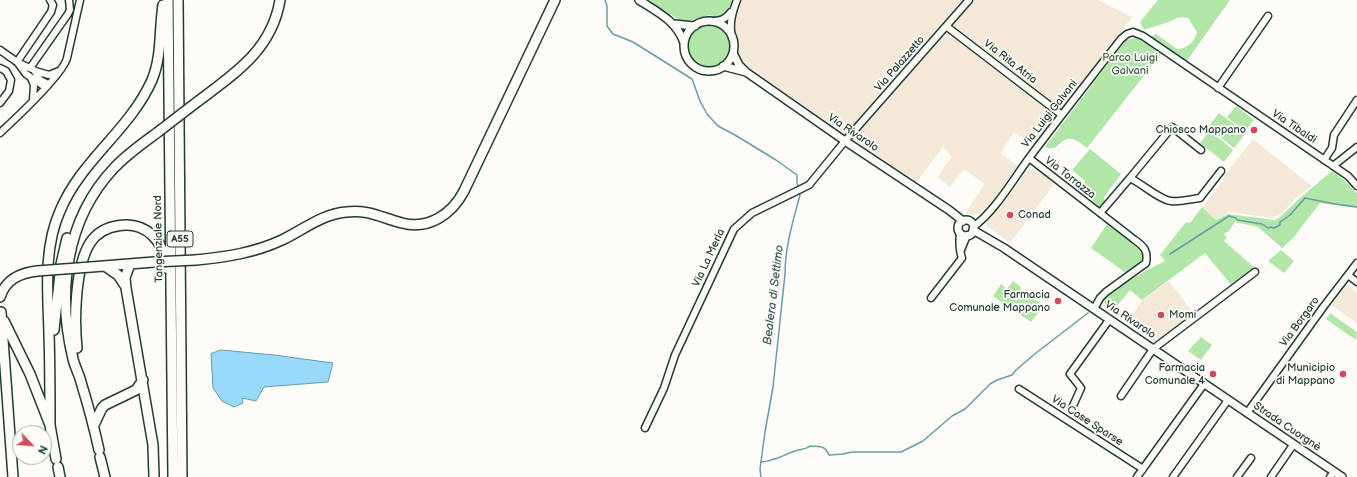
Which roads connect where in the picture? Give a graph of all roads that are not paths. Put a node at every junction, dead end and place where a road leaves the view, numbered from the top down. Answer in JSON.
{"nodes":[{"id":1,"x":50,"y":0,"type":"edge"},
{"id":2,"x":164,"y":0,"type":"edge"},
{"id":3,"x":168,"y":0,"type":"edge"},
{"id":4,"x":178,"y":0,"type":"edge"},
{"id":5,"x":183,"y":0,"type":"edge"},
{"id":6,"x":274,"y":0,"type":"edge"},
{"id":7,"x":280,"y":0,"type":"edge"},
{"id":8,"x":554,"y":0,"type":"edge"},
{"id":9,"x":638,"y":0,"type":"edge"},
{"id":10,"x":737,"y":0,"type":"edge"},
{"id":11,"x":969,"y":0,"type":"edge"},
{"id":12,"x":70,"y":1,"type":"edge"},
{"id":13,"x":80,"y":2,"type":"edge"},
{"id":14,"x":732,"y":11,"type":"junction"},
{"id":15,"x":1268,"y":16,"type":"dead end"},
{"id":16,"x":710,"y":21,"type":"junction"},
{"id":17,"x":674,"y":24,"type":"junction"},
{"id":18,"x":695,"y":26,"type":"junction"},
{"id":19,"x":946,"y":26,"type":"junction"},
{"id":20,"x":1140,"y":34,"type":"joint"},
{"id":21,"x":732,"y":38,"type":"junction"},
{"id":22,"x":684,"y":43,"type":"junction"},
{"id":23,"x":0,"y":50,"type":"edge"},
{"id":24,"x":733,"y":53,"type":"junction"},
{"id":25,"x":17,"y":62,"type":"junction"},
{"id":26,"x":723,"y":66,"type":"junction"},
{"id":27,"x":0,"y":68,"type":"edge"},
{"id":28,"x":32,"y":69,"type":"junction"},
{"id":29,"x":62,"y":69,"type":"junction"},
{"id":30,"x":746,"y":72,"type":"junction"},
{"id":31,"x":178,"y":73,"type":"junction"},
{"id":32,"x":31,"y":78,"type":"junction"},
{"id":33,"x":47,"y":86,"type":"junction"},
{"id":34,"x":1218,"y":88,"type":"junction"},
{"id":35,"x":196,"y":99,"type":"junction"},
{"id":36,"x":33,"y":100,"type":"junction"},
{"id":37,"x":1357,"y":100,"type":"edge"},
{"id":38,"x":0,"y":103,"type":"edge"},
{"id":39,"x":1062,"y":115,"type":"junction"},
{"id":40,"x":158,"y":129,"type":"junction"},
{"id":41,"x":0,"y":133,"type":"edge"},
{"id":42,"x":845,"y":141,"type":"junction"},
{"id":43,"x":1357,"y":147,"type":"edge"},
{"id":44,"x":1201,"y":150,"type":"dead end"},
{"id":45,"x":1029,"y":158,"type":"junction"},
{"id":46,"x":1324,"y":160,"type":"junction"},
{"id":47,"x":1333,"y":166,"type":"junction"},
{"id":48,"x":1221,"y":171,"type":"dead end"},
{"id":49,"x":1130,"y":178,"type":"junction"},
{"id":50,"x":1357,"y":186,"type":"edge"},
{"id":51,"x":1100,"y":213,"type":"junction"},
{"id":52,"x":967,"y":228,"type":"junction"},
{"id":53,"x":1357,"y":263,"type":"edge"},
{"id":54,"x":134,"y":264,"type":"junction"},
{"id":55,"x":105,"y":266,"type":"junction"},
{"id":56,"x":1255,"y":272,"type":"dead end"},
{"id":57,"x":1348,"y":275,"type":"junction"},
{"id":58,"x":1357,"y":282,"type":"edge"},
{"id":59,"x":126,"y":288,"type":"junction"},
{"id":60,"x":172,"y":294,"type":"junction"},
{"id":61,"x":0,"y":297,"type":"edge"},
{"id":62,"x":931,"y":298,"type":"dead end"},
{"id":63,"x":1094,"y":309,"type":"junction"},
{"id":64,"x":0,"y":311,"type":"edge"},
{"id":65,"x":1109,"y":320,"type":"junction"},
{"id":66,"x":1153,"y":349,"type":"junction"},
{"id":67,"x":50,"y":367,"type":"junction"},
{"id":68,"x":79,"y":376,"type":"junction"},
{"id":69,"x":143,"y":380,"type":"junction"},
{"id":70,"x":1204,"y":384,"type":"junction"},
{"id":71,"x":1019,"y":389,"type":"dead end"},
{"id":72,"x":1121,"y":396,"type":"dead end"},
{"id":73,"x":121,"y":397,"type":"junction"},
{"id":74,"x":1228,"y":400,"type":"junction"},
{"id":75,"x":147,"y":404,"type":"junction"},
{"id":76,"x":1069,"y":413,"type":"junction"},
{"id":77,"x":1247,"y":413,"type":"junction"},
{"id":78,"x":50,"y":425,"type":"joint"},
{"id":79,"x":94,"y":425,"type":"junction"},
{"id":80,"x":645,"y":428,"type":"dead end"},
{"id":81,"x":52,"y":436,"type":"edge"},
{"id":82,"x":1293,"y":445,"type":"junction"},
{"id":83,"x":1251,"y":458,"type":"dead end"},
{"id":84,"x":1143,"y":469,"type":"junction"},
{"id":85,"x":1332,"y":474,"type":"edge"},
{"id":86,"x":13,"y":477,"type":"edge"},
{"id":87,"x":60,"y":477,"type":"edge"},
{"id":88,"x":105,"y":477,"type":"edge"},
{"id":89,"x":154,"y":477,"type":"edge"},
{"id":90,"x":173,"y":477,"type":"edge"},
{"id":91,"x":182,"y":477,"type":"edge"},
{"id":92,"x":1137,"y":477,"type":"edge"},
{"id":93,"x":1172,"y":477,"type":"edge"},
{"id":94,"x":1237,"y":477,"type":"edge"},
{"id":95,"x":1271,"y":477,"type":"edge"},
{"id":96,"x":1342,"y":477,"type":"edge"}],
"edges":[{"from":1,"to":25,"type":"street"},
{"from":2,"to":67,"type":"highway"},
{"from":3,"to":60,"type":"highway","name":"Tangenziale Nord","number":"A55"},
{"from":4,"to":31,"type":"highway","name":"Tangenziale Nord","number":"A55"},
{"from":5,"to":31,"type":"highway"},
{"from":6,"to":35,"type":"highway"},
{"from":7,"to":35,"type":"highway"},
{"from":8,"to":54,"type":"highway","bridge":true},
{"from":9,"to":17,"type":"main road"},
{"from":10,"to":14,"type":"street"},
{"from":11,"to":19,"type":"street","name":"Via Palazzetto"},
{"from":12,"to":13,"type":"street"},
{"from":12,"to":28,"type":"street"},
{"from":13,"to":29,"type":"street"},
{"from":14,"to":16,"type":"street"},
{"from":14,"to":21,"type":"street"},
{"from":15,"to":34,"type":"street"},
{"from":16,"to":18,"type":"main road"},
{"from":16,"to":21,"type":"main road"},
{"from":17,"to":18,"type":"main road"},
{"from":17,"to":22,"type":"main road"},
{"from":18,"to":22,"type":"main road"},
{"from":19,"to":39,"type":"street","name":"Via Rita Atria"},
{"from":19,"to":42,"type":"street","name":"Via Palazzetto"},
{"from":20,"to":34,"type":"street","name":"Via Tibaldi"},
{"from":20,"to":39,"type":"street","name":"Via Luigi Galvani"},
{"from":21,"to":24,"type":"main road"},
{"from":22,"to":26,"type":"main road"},
{"from":23,"to":25,"type":"street"},
{"from":24,"to":26,"type":"main road"},
{"from":24,"to":30,"type":"main road","name":"Via Rivarolo"},
{"from":25,"to":28,"type":"street"},
{"from":25,"to":32,"type":"street"},
{"from":26,"to":30,"type":"main road","name":"Via Rivarolo"},
{"from":27,"to":38,"type":"street"},
{"from":28,"to":29,"type":"street"},
{"from":28,"to":33,"type":"street"},
{"from":29,"to":33,"type":"street"},
{"from":30,"to":42,"type":"main road","name":"Via Rivarolo"},
{"from":31,"to":91,"type":"highway","name":"Tangenziale Nord","number":"A55"},
{"from":32,"to":33,"type":"street"},
{"from":32,"to":36,"type":"street"},
{"from":33,"to":36,"type":"street"},
{"from":34,"to":46,"type":"street","name":"Via Tibaldi"},
{"from":35,"to":40,"type":"highway","bridge":true},
{"from":36,"to":41,"type":"street"},
{"from":37,"to":46,"type":"street"},
{"from":39,"to":45,"type":"street","name":"Via Luigi Galvani"},
{"from":40,"to":67,"type":"highway"},
{"from":40,"to":68,"type":"highway"},
{"from":42,"to":52,"type":"main road","name":"Via Rivarolo"},
{"from":42,"to":80,"type":"street","name":"Via La Merla"},
{"from":43,"to":47,"type":"street"},
{"from":44,"to":49,"type":"street","name":"Via Torrazza"},
{"from":45,"to":51,"type":"street","name":"Via Torrazza"},
{"from":45,"to":52,"type":"street","name":"Via Luigi Galvani"},
{"from":46,"to":47,"type":"street","name":"Via Tibaldi"},
{"from":47,"to":50,"type":"street","name":"Via Tibaldi"},
{"from":48,"to":49,"type":"street"},
{"from":49,"to":51,"type":"street","name":"Via Torrazza"},
{"from":51,"to":63,"type":"street","name":"Via Torrazza"},
{"from":52,"to":62,"type":"street"},
{"from":52,"to":63,"type":"main road","name":"Via Rivarolo"},
{"from":53,"to":57,"type":"street","name":"Via Borgaro"},
{"from":54,"to":55,"type":"highway"},
{"from":54,"to":59,"type":"highway"},
{"from":55,"to":59,"type":"highway"},
{"from":55,"to":61,"type":"highway","bridge":true},
{"from":56,"to":66,"type":"street","name":"Via Rivarolo"},
{"from":57,"to":58,"type":"street"},
{"from":57,"to":77,"type":"street","name":"Via Borgaro"},
{"from":59,"to":69,"type":"highway"},
{"from":60,"to":68,"type":"highway"},
{"from":60,"to":90,"type":"highway","name":"Tangenziale Nord","number":"A55"},
{"from":63,"to":65,"type":"main road","name":"Via Rivarolo"},
{"from":64,"to":78,"type":"highway"},
{"from":64,"to":86,"type":"highway"},
{"from":65,"to":66,"type":"main road","name":"Via Rivarolo"},
{"from":65,"to":76,"type":"street"},
{"from":66,"to":70,"type":"main road","name":"Strada Cuorgnè"},
{"from":66,"to":72,"type":"street"},
{"from":67,"to":78,"type":"highway"},
{"from":68,"to":79,"type":"highway"},
{"from":69,"to":73,"type":"highway"},
{"from":69,"to":75,"type":"highway"},
{"from":70,"to":74,"type":"main road","name":"Strada Cuorgnè"},
{"from":70,"to":84,"type":"street"},
{"from":71,"to":76,"type":"street","name":"Via Case Sparse"},
{"from":73,"to":75,"type":"highway"},
{"from":73,"to":79,"type":"highway"},
{"from":74,"to":77,"type":"main road","name":"Strada Cuorgnè"},
{"from":74,"to":93,"type":"street"},
{"from":75,"to":89,"type":"highway"},
{"from":76,"to":84,"type":"street","name":"Via Case Sparse"},
{"from":77,"to":82,"type":"main road","name":"Strada Cuorgnè"},
{"from":79,"to":88,"type":"highway"},
{"from":81,"to":87,"type":"highway"},
{"from":82,"to":85,"type":"main road","name":"Strada Cuorgnè"},
{"from":82,"to":95,"type":"street"},
{"from":83,"to":94,"type":"street"},
{"from":84,"to":92,"type":"street"},
{"from":85,"to":96,"type":"main road","name":"Strada Cuorgnè"}]}
